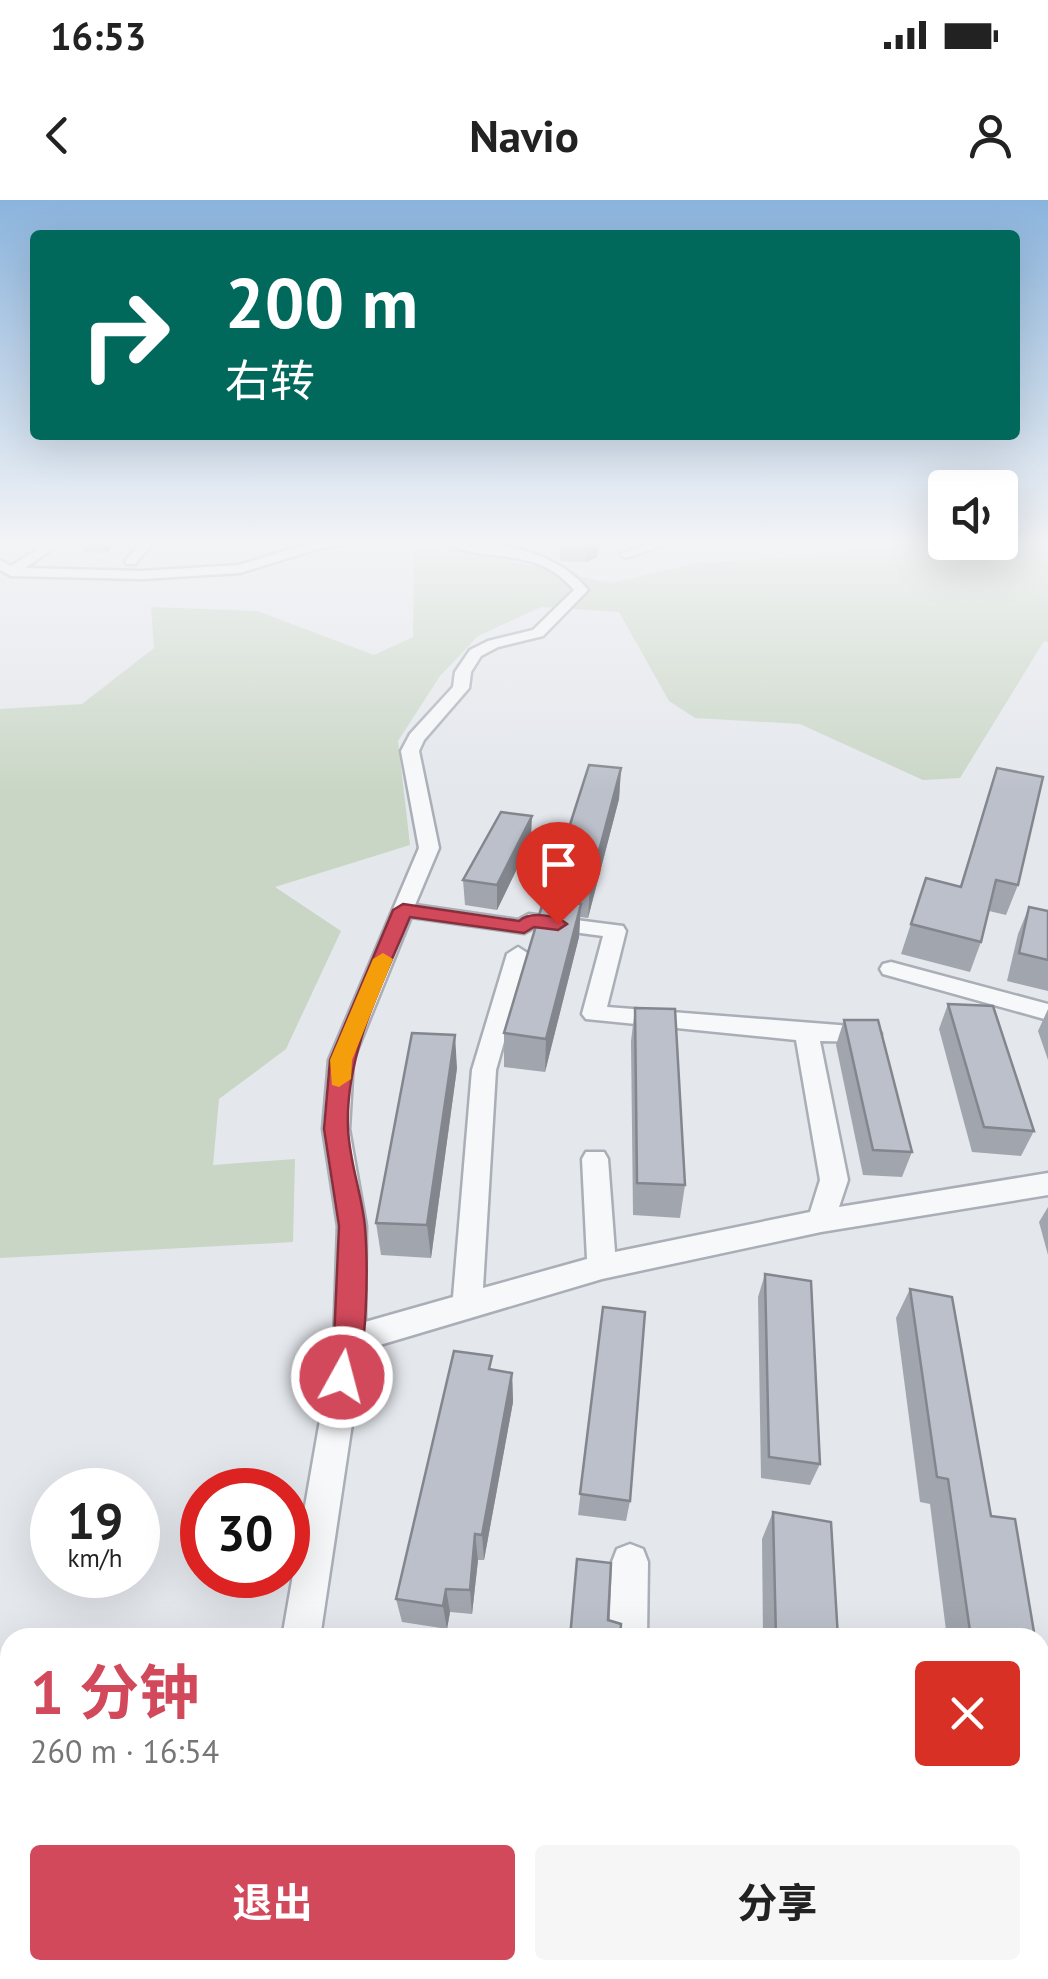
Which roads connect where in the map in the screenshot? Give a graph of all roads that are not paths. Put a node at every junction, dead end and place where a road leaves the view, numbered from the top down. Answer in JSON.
{"nodes":[{"id":1,"x":546,"y":625,"type":"edge"},
{"id":2,"x":403,"y":910,"type":"junction"},
{"id":3,"x":518,"y":954,"type":"dead end"},
{"id":4,"x":891,"y":969,"type":"dead end"},
{"id":5,"x":1048,"y":1012,"type":"edge"},
{"id":6,"x":807,"y":1032,"type":"junction"},
{"id":7,"x":869,"y":1034,"type":"edge"},
{"id":8,"x":595,"y":1159,"type":"dead end"},
{"id":9,"x":1048,"y":1184,"type":"edge"},
{"id":10,"x":821,"y":1221,"type":"junction"},
{"id":11,"x":602,"y":1267,"type":"junction"},
{"id":12,"x":468,"y":1304,"type":"junction"},
{"id":13,"x":348,"y":1340,"type":"junction"},
{"id":14,"x":630,"y":1562,"type":"dead end"},
{"id":15,"x":302,"y":1628,"type":"edge"},
{"id":16,"x":628,"y":1628,"type":"edge"}],
"edges":[{"from":1,"to":2,"type":"street"},
{"from":2,"to":6,"type":"street"},
{"from":2,"to":13,"type":"street"},
{"from":3,"to":12,"type":"street"},
{"from":4,"to":5,"type":"street"},
{"from":6,"to":7,"type":"street"},
{"from":6,"to":10,"type":"street"},
{"from":8,"to":11,"type":"street"},
{"from":9,"to":10,"type":"street"},
{"from":10,"to":11,"type":"street"},
{"from":11,"to":12,"type":"street"},
{"from":12,"to":13,"type":"street"},
{"from":13,"to":15,"type":"street"},
{"from":14,"to":16,"type":"street"}]}
